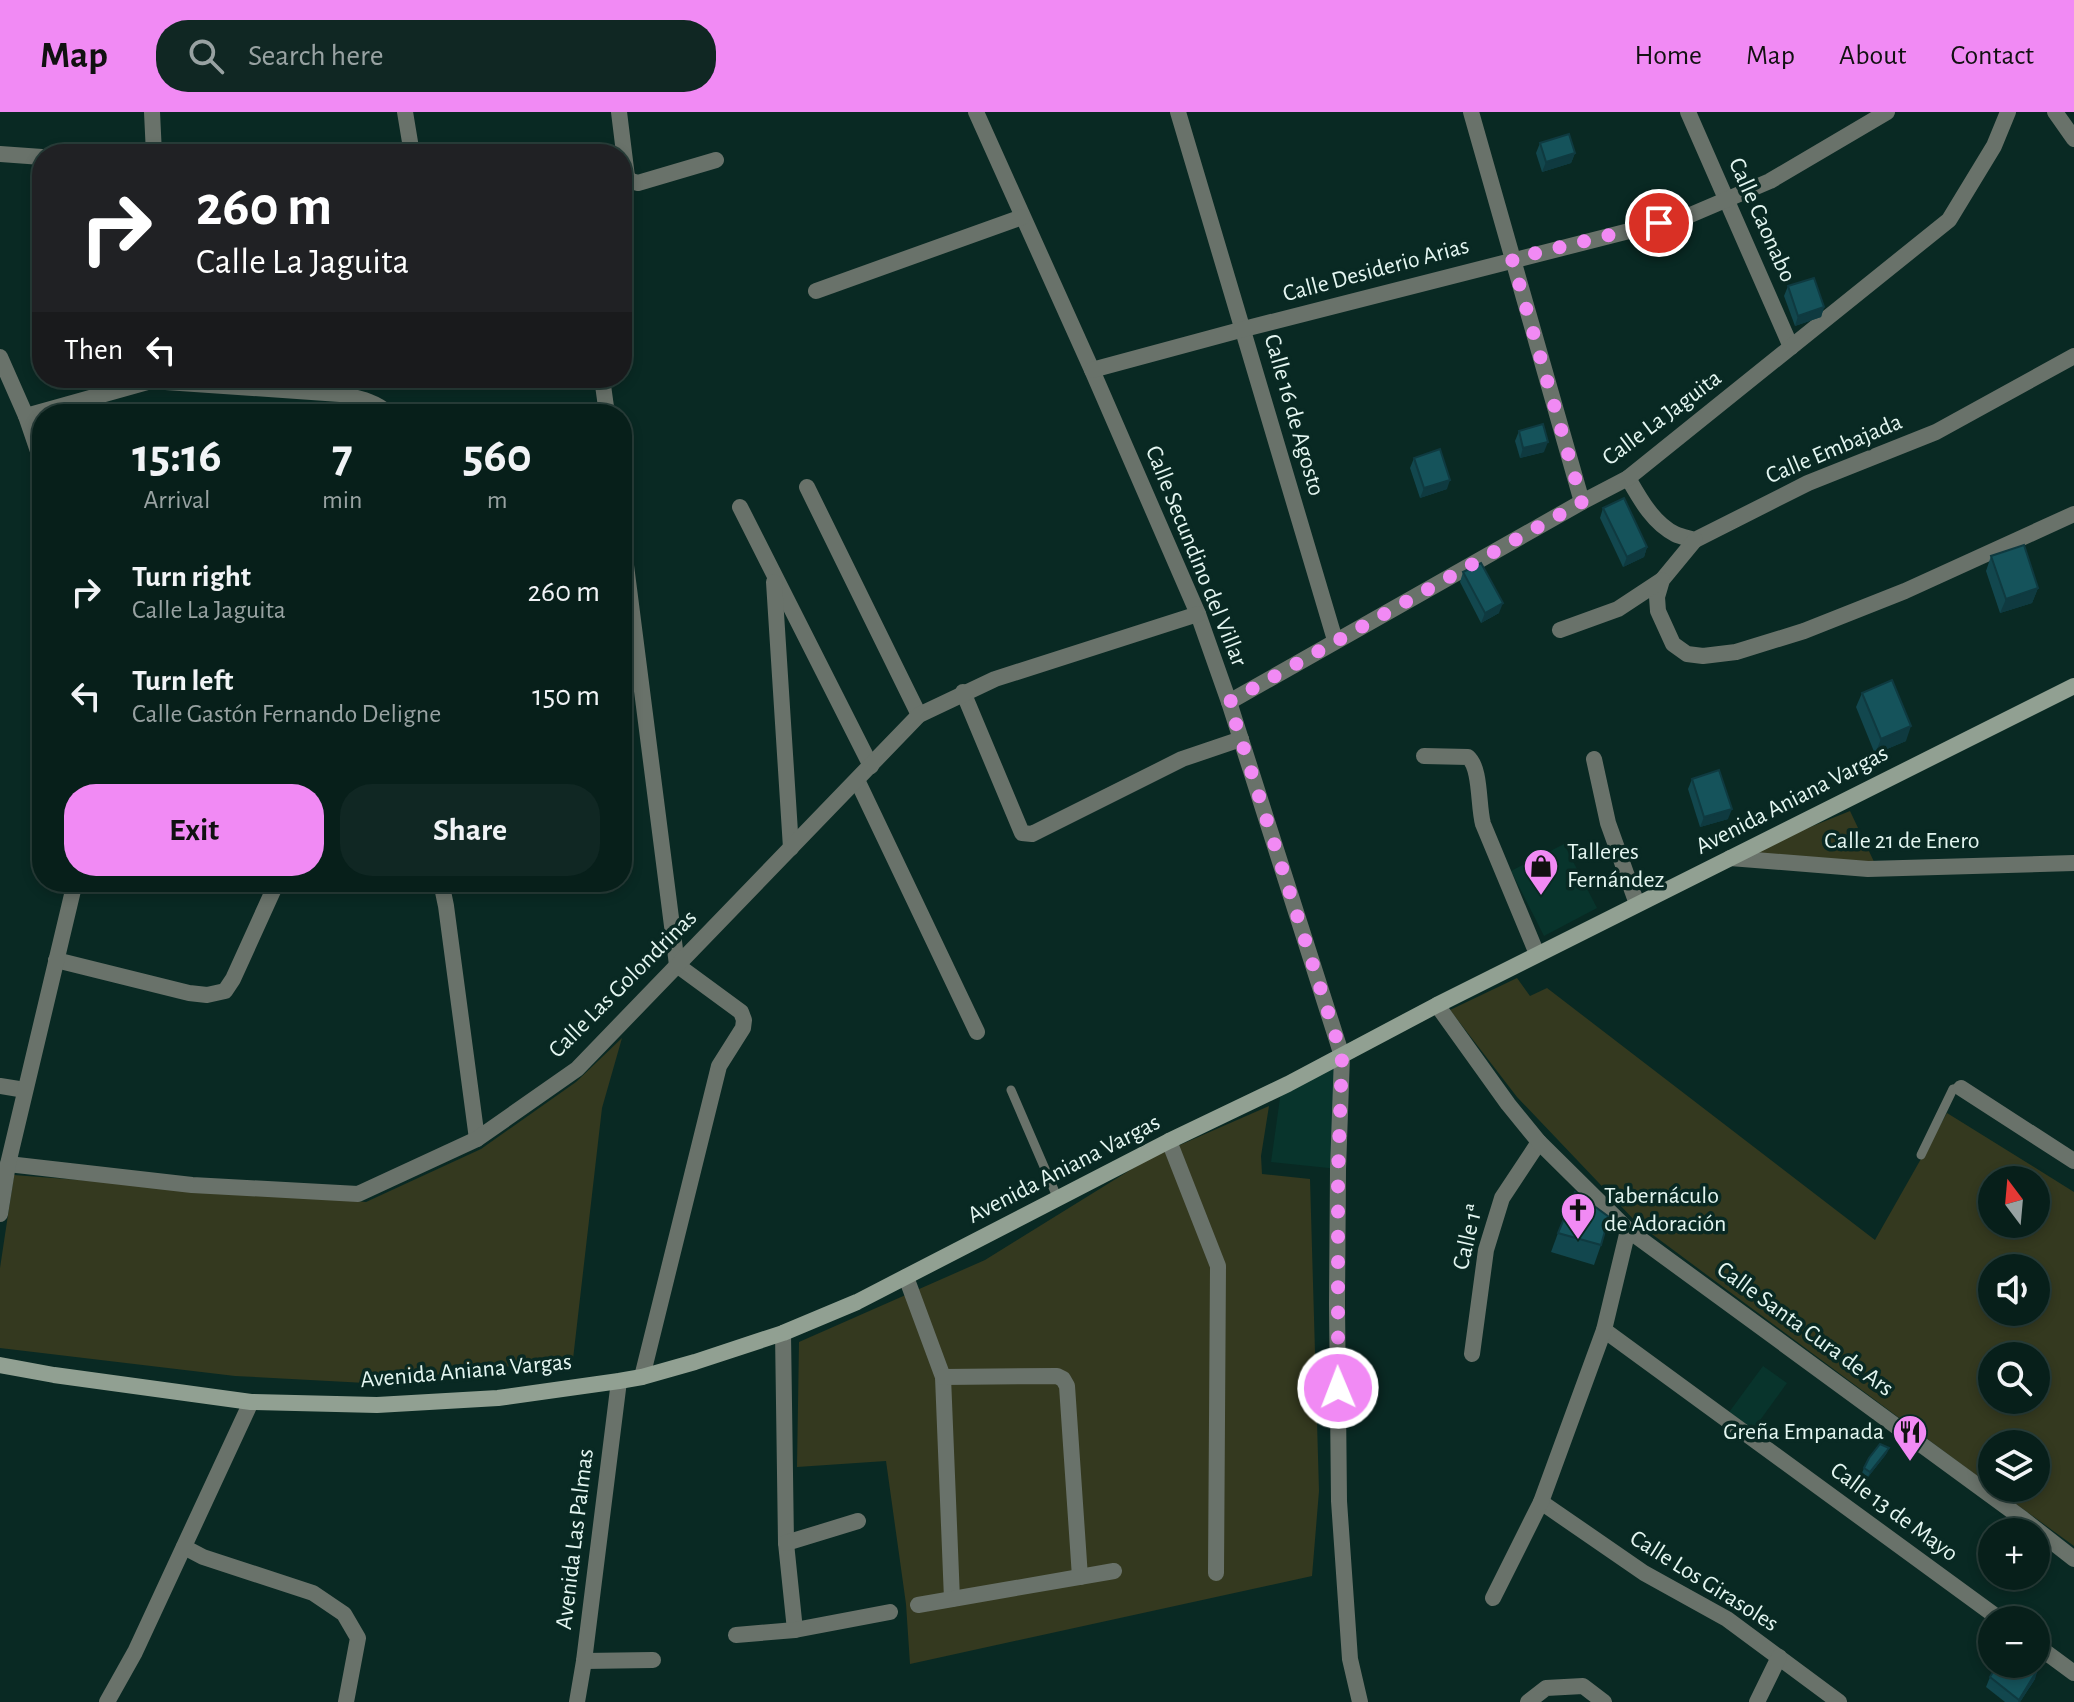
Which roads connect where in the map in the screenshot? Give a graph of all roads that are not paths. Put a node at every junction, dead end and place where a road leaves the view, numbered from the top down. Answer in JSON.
{"nodes":[{"id":1,"x":152,"y":112,"type":"edge"},
{"id":2,"x":405,"y":112,"type":"edge"},
{"id":3,"x":619,"y":112,"type":"edge"},
{"id":4,"x":976,"y":112,"type":"edge"},
{"id":5,"x":1178,"y":112,"type":"edge"},
{"id":6,"x":1471,"y":112,"type":"edge"},
{"id":7,"x":1688,"y":112,"type":"edge"},
{"id":8,"x":1887,"y":112,"type":"edge"},
{"id":9,"x":2008,"y":112,"type":"edge"},
{"id":10,"x":2055,"y":112,"type":"edge"},
{"id":11,"x":2074,"y":139,"type":"edge"},
{"id":12,"x":154,"y":144,"type":"edge"},
{"id":13,"x":410,"y":144,"type":"edge"},
{"id":14,"x":623,"y":144,"type":"edge"},
{"id":15,"x":0,"y":154,"type":"edge"},
{"id":16,"x":32,"y":156,"type":"edge"},
{"id":17,"x":716,"y":160,"type":"dead end"},
{"id":18,"x":632,"y":181,"type":"edge"},
{"id":19,"x":1727,"y":200,"type":"junction"},
{"id":20,"x":1022,"y":217,"type":"junction"},
{"id":21,"x":1512,"y":259,"type":"junction"},
{"id":22,"x":816,"y":291,"type":"dead end"},
{"id":23,"x":1244,"y":329,"type":"junction"},
{"id":24,"x":1791,"y":347,"type":"junction"},
{"id":25,"x":2074,"y":356,"type":"edge"},
{"id":26,"x":0,"y":357,"type":"edge"},
{"id":27,"x":1092,"y":370,"type":"junction"},
{"id":28,"x":126,"y":388,"type":"edge"},
{"id":29,"x":253,"y":388,"type":"edge"},
{"id":30,"x":69,"y":404,"type":"edge"},
{"id":31,"x":372,"y":404,"type":"edge"},
{"id":32,"x":32,"y":414,"type":"edge"},
{"id":33,"x":26,"y":416,"type":"junction"},
{"id":34,"x":32,"y":434,"type":"edge"},
{"id":35,"x":1628,"y":478,"type":"junction"},
{"id":36,"x":807,"y":487,"type":"dead end"},
{"id":37,"x":1582,"y":502,"type":"junction"},
{"id":38,"x":740,"y":507,"type":"dead end"},
{"id":39,"x":2074,"y":514,"type":"edge"},
{"id":40,"x":1695,"y":540,"type":"junction"},
{"id":41,"x":773,"y":573,"type":"junction"},
{"id":42,"x":1662,"y":580,"type":"junction"},
{"id":43,"x":632,"y":612,"type":"edge"},
{"id":44,"x":1198,"y":614,"type":"junction"},
{"id":45,"x":1560,"y":630,"type":"dead end"},
{"id":46,"x":1335,"y":640,"type":"junction"},
{"id":47,"x":2074,"y":686,"type":"edge"},
{"id":48,"x":963,"y":692,"type":"junction"},
{"id":49,"x":1229,"y":702,"type":"junction"},
{"id":50,"x":919,"y":715,"type":"junction"},
{"id":51,"x":1241,"y":739,"type":"junction"},
{"id":52,"x":1424,"y":756,"type":"dead end"},
{"id":53,"x":1594,"y":759,"type":"dead end"},
{"id":54,"x":871,"y":766,"type":"junction"},
{"id":55,"x":857,"y":780,"type":"junction"},
{"id":56,"x":791,"y":848,"type":"junction"},
{"id":57,"x":1730,"y":858,"type":"junction"},
{"id":58,"x":2074,"y":863,"type":"edge"},
{"id":59,"x":73,"y":892,"type":"edge"},
{"id":60,"x":272,"y":892,"type":"edge"},
{"id":61,"x":443,"y":892,"type":"edge"},
{"id":62,"x":1637,"y":904,"type":"junction"},
{"id":63,"x":1537,"y":954,"type":"junction"},
{"id":64,"x":56,"y":960,"type":"junction"},
{"id":65,"x":677,"y":965,"type":"junction"},
{"id":66,"x":1437,"y":1005,"type":"junction"},
{"id":67,"x":977,"y":1032,"type":"dead end"},
{"id":68,"x":1342,"y":1056,"type":"junction"},
{"id":69,"x":0,"y":1086,"type":"edge"},
{"id":70,"x":1961,"y":1088,"type":"joint"},
{"id":71,"x":25,"y":1090,"type":"junction"},
{"id":72,"x":1011,"y":1090,"type":"dead end"},
{"id":73,"x":477,"y":1139,"type":"junction"},
{"id":74,"x":1169,"y":1141,"type":"junction"},
{"id":75,"x":1539,"y":1142,"type":"junction"},
{"id":76,"x":1921,"y":1155,"type":"dead end"},
{"id":77,"x":2074,"y":1161,"type":"edge"},
{"id":78,"x":8,"y":1164,"type":"junction"},
{"id":79,"x":1058,"y":1199,"type":"junction"},
{"id":80,"x":0,"y":1214,"type":"edge"},
{"id":81,"x":1628,"y":1230,"type":"junction"},
{"id":82,"x":906,"y":1277,"type":"junction"},
{"id":83,"x":1604,"y":1330,"type":"junction"},
{"id":84,"x":783,"y":1333,"type":"junction"},
{"id":85,"x":1472,"y":1354,"type":"dead end"},
{"id":86,"x":0,"y":1365,"type":"edge"},
{"id":87,"x":642,"y":1377,"type":"junction"},
{"id":88,"x":943,"y":1377,"type":"junction"},
{"id":89,"x":619,"y":1381,"type":"junction"},
{"id":90,"x":251,"y":1402,"type":"junction"},
{"id":91,"x":1541,"y":1502,"type":"junction"},
{"id":92,"x":858,"y":1521,"type":"dead end"},
{"id":93,"x":786,"y":1543,"type":"junction"},
{"id":94,"x":184,"y":1547,"type":"junction"},
{"id":95,"x":2074,"y":1559,"type":"edge"},
{"id":96,"x":1114,"y":1571,"type":"dead end"},
{"id":97,"x":1216,"y":1573,"type":"dead end"},
{"id":98,"x":1080,"y":1577,"type":"junction"},
{"id":99,"x":1493,"y":1598,"type":"dead end"},
{"id":100,"x":952,"y":1599,"type":"junction"},
{"id":101,"x":918,"y":1605,"type":"dead end"},
{"id":102,"x":1982,"y":1606,"type":"edge"},
{"id":103,"x":890,"y":1612,"type":"dead end"},
{"id":104,"x":795,"y":1630,"type":"junction"},
{"id":105,"x":736,"y":1635,"type":"dead end"},
{"id":106,"x":2050,"y":1655,"type":"edge"},
{"id":107,"x":1779,"y":1657,"type":"junction"},
{"id":108,"x":653,"y":1660,"type":"dead end"},
{"id":109,"x":584,"y":1661,"type":"junction"},
{"id":110,"x":2074,"y":1673,"type":"edge"},
{"id":111,"x":107,"y":1702,"type":"edge"},
{"id":112,"x":346,"y":1702,"type":"edge"},
{"id":113,"x":577,"y":1702,"type":"edge"},
{"id":114,"x":1360,"y":1702,"type":"edge"},
{"id":115,"x":1528,"y":1702,"type":"edge"},
{"id":116,"x":1604,"y":1702,"type":"edge"},
{"id":117,"x":1757,"y":1702,"type":"edge"},
{"id":118,"x":1839,"y":1702,"type":"edge"}],
"edges":[{"from":1,"to":12,"type":"street"},
{"from":2,"to":13,"type":"street"},
{"from":3,"to":14,"type":"street"},
{"from":4,"to":20,"type":"street","name":"Calle Secundino del Villar"},
{"from":5,"to":23,"type":"street","name":"Calle 16 de Agosto"},
{"from":6,"to":21,"type":"street"},
{"from":7,"to":19,"type":"street","name":"Calle Caonabo"},
{"from":8,"to":19,"type":"street","name":"Calle Desiderio Arias"},
{"from":9,"to":24,"type":"street","name":"Calle La Jaguita"},
{"from":10,"to":11,"type":"street"},
{"from":15,"to":16,"type":"street"},
{"from":17,"to":18,"type":"street"},
{"from":19,"to":21,"type":"street","name":"Calle Desiderio Arias"},
{"from":19,"to":24,"type":"street","name":"Calle Caonabo"},
{"from":20,"to":22,"type":"street"},
{"from":20,"to":27,"type":"street","name":"Calle Secundino del Villar"},
{"from":21,"to":23,"type":"street","name":"Calle Desiderio Arias"},
{"from":21,"to":37,"type":"street"},
{"from":23,"to":27,"type":"street","name":"Calle Desiderio Arias"},
{"from":23,"to":46,"type":"street","name":"Calle 16 de Agosto"},
{"from":24,"to":35,"type":"street","name":"Calle La Jaguita"},
{"from":25,"to":40,"type":"street","name":"Calle Embajada"},
{"from":26,"to":33,"type":"street"},
{"from":27,"to":44,"type":"street","name":"Calle Secundino del Villar"},
{"from":28,"to":30,"type":"street"},
{"from":29,"to":31,"type":"street"},
{"from":32,"to":33,"type":"street"},
{"from":33,"to":34,"type":"street"},
{"from":35,"to":37,"type":"street","name":"Calle La Jaguita"},
{"from":35,"to":40,"type":"street"},
{"from":36,"to":50,"type":"street"},
{"from":37,"to":46,"type":"street","name":"Calle La Jaguita"},
{"from":38,"to":41,"type":"street"},
{"from":39,"to":42,"type":"street"},
{"from":40,"to":42,"type":"street"},
{"from":41,"to":54,"type":"street"},
{"from":41,"to":56,"type":"street"},
{"from":42,"to":45,"type":"street"},
{"from":43,"to":65,"type":"street"},
{"from":44,"to":48,"type":"street","name":"Calle Las Golondrinas"},
{"from":44,"to":49,"type":"street","name":"Calle Secundino del Villar"},
{"from":46,"to":49,"type":"street","name":"Calle La Jaguita"},
{"from":47,"to":57,"type":"main road","name":"Avenida Aniana Vargas"},
{"from":48,"to":50,"type":"street","name":"Calle Las Golondrinas"},
{"from":48,"to":51,"type":"street"},
{"from":49,"to":51,"type":"street","name":"Calle Secundino del Villar"},
{"from":50,"to":54,"type":"street","name":"Calle Las Golondrinas"},
{"from":51,"to":68,"type":"street","name":"Calle Secundino del Villar"},
{"from":52,"to":63,"type":"street"},
{"from":53,"to":62,"type":"street"},
{"from":54,"to":55,"type":"street","name":"Calle Las Golondrinas"},
{"from":55,"to":56,"type":"street","name":"Calle Las Golondrinas"},
{"from":55,"to":67,"type":"street"},
{"from":56,"to":65,"type":"street","name":"Calle Las Golondrinas"},
{"from":57,"to":58,"type":"street","name":"Calle 21 de Enero"},
{"from":57,"to":62,"type":"main road","name":"Avenida Aniana Vargas"},
{"from":59,"to":64,"type":"street"},
{"from":60,"to":64,"type":"street"},
{"from":61,"to":73,"type":"street"},
{"from":62,"to":63,"type":"main road","name":"Avenida Aniana Vargas"},
{"from":63,"to":66,"type":"main road","name":"Avenida Aniana Vargas"},
{"from":64,"to":71,"type":"street"},
{"from":65,"to":73,"type":"street","name":"Calle Las Golondrinas"},
{"from":65,"to":87,"type":"street"},
{"from":66,"to":68,"type":"main road","name":"Avenida Aniana Vargas"},
{"from":66,"to":75,"type":"street","name":"Calle Santa Cura de Ars"},
{"from":68,"to":74,"type":"main road","name":"Avenida Aniana Vargas"},
{"from":68,"to":114,"type":"street","name":"Calle Secundino del Villar"},
{"from":69,"to":71,"type":"street"},
{"from":70,"to":76,"type":"lane"},
{"from":70,"to":77,"type":"street"},
{"from":71,"to":78,"type":"street"},
{"from":72,"to":79,"type":"lane"},
{"from":73,"to":78,"type":"street","name":"Calle Las Golondrinas"},
{"from":74,"to":79,"type":"main road","name":"Avenida Aniana Vargas"},
{"from":74,"to":97,"type":"street"},
{"from":75,"to":81,"type":"street","name":"Calle Santa Cura de Ars"},
{"from":75,"to":85,"type":"street","name":"Calle 1ª"},
{"from":78,"to":80,"type":"street"},
{"from":79,"to":82,"type":"main road","name":"Avenida Aniana Vargas"},
{"from":81,"to":83,"type":"street"},
{"from":81,"to":95,"type":"street","name":"Calle Santa Cura de Ars"},
{"from":82,"to":84,"type":"main road","name":"Avenida Aniana Vargas"},
{"from":82,"to":88,"type":"street"},
{"from":83,"to":91,"type":"street"},
{"from":83,"to":102,"type":"street","name":"Calle 13 de Mayo"},
{"from":84,"to":87,"type":"main road","name":"Avenida Aniana Vargas"},
{"from":84,"to":93,"type":"street"},
{"from":86,"to":90,"type":"main road","name":"Avenida Aniana Vargas"},
{"from":87,"to":89,"type":"main road","name":"Avenida Aniana Vargas"},
{"from":88,"to":98,"type":"street"},
{"from":88,"to":100,"type":"street"},
{"from":89,"to":90,"type":"main road","name":"Avenida Aniana Vargas"},
{"from":89,"to":109,"type":"street","name":"Avenida Las Palmas"},
{"from":90,"to":94,"type":"street"},
{"from":91,"to":99,"type":"street"},
{"from":91,"to":107,"type":"street","name":"Calle Los Girasoles"},
{"from":92,"to":93,"type":"street"},
{"from":93,"to":104,"type":"street"},
{"from":94,"to":111,"type":"street"},
{"from":94,"to":112,"type":"street"},
{"from":96,"to":98,"type":"street"},
{"from":98,"to":100,"type":"street"},
{"from":100,"to":101,"type":"street"},
{"from":103,"to":104,"type":"street"},
{"from":104,"to":105,"type":"street"},
{"from":106,"to":110,"type":"street"},
{"from":107,"to":117,"type":"street"},
{"from":107,"to":118,"type":"street","name":"Calle Los Girasoles"},
{"from":108,"to":109,"type":"street"},
{"from":109,"to":113,"type":"street","name":"Avenida Las Palmas"},
{"from":115,"to":116,"type":"street"}]}
